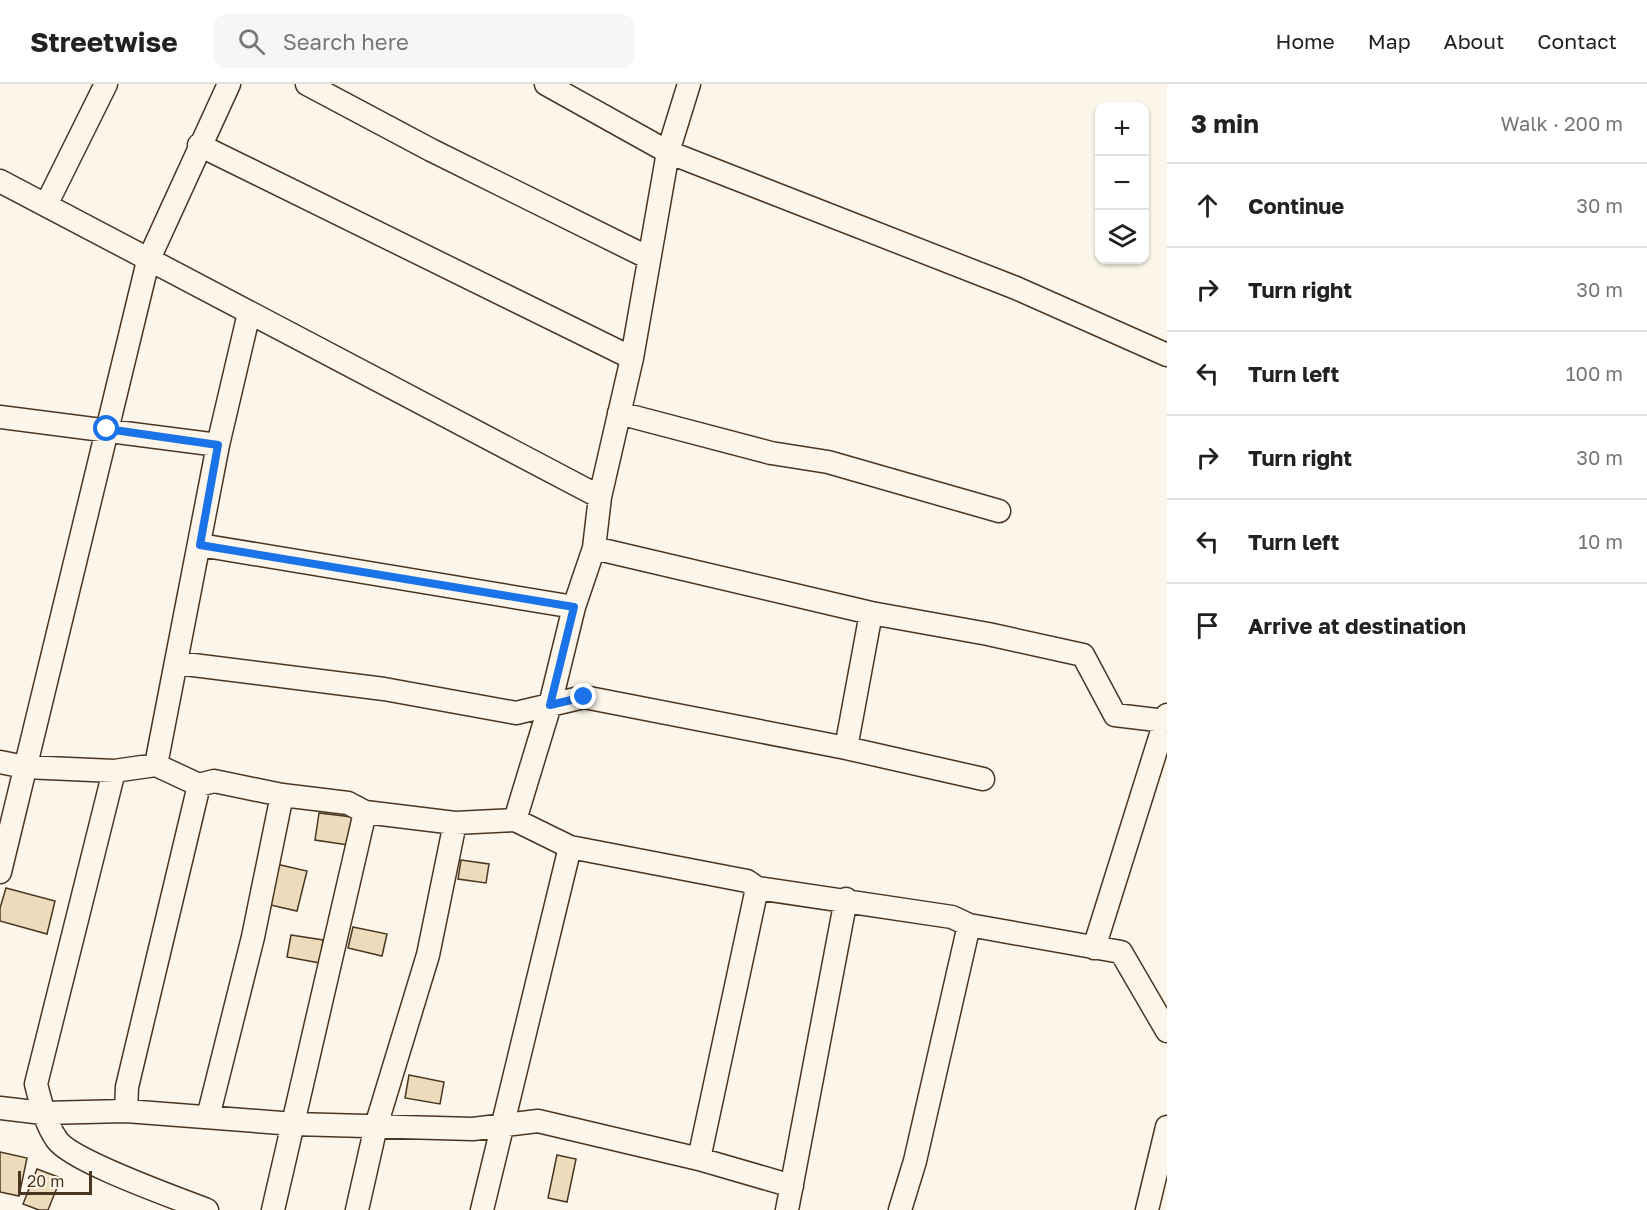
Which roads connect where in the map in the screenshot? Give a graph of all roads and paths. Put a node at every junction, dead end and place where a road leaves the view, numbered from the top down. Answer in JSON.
{"nodes":[{"id":1,"x":106,"y":84,"type":"edge"},
{"id":2,"x":230,"y":84,"type":"edge"},
{"id":3,"x":308,"y":84,"type":"edge"},
{"id":4,"x":546,"y":84,"type":"edge"},
{"id":5,"x":689,"y":84,"type":"edge"},
{"id":6,"x":199,"y":145,"type":"junction"},
{"id":7,"x":668,"y":152,"type":"junction"},
{"id":8,"x":0,"y":181,"type":"edge"},
{"id":9,"x":46,"y":205,"type":"junction"},
{"id":10,"x":649,"y":258,"type":"junction"},
{"id":11,"x":148,"y":261,"type":"junction"},
{"id":12,"x":249,"y":313,"type":"junction"},
{"id":13,"x":1167,"y":355,"type":"edge"},
{"id":14,"x":632,"y":358,"type":"junction"},
{"id":15,"x":619,"y":413,"type":"junction"},
{"id":16,"x":0,"y":417,"type":"edge"},
{"id":17,"x":107,"y":429,"type":"junction"},
{"id":18,"x":218,"y":445,"type":"junction"},
{"id":19,"x":600,"y":497,"type":"junction"},
{"id":20,"x":999,"y":511,"type":"dead end"},
{"id":21,"x":200,"y":545,"type":"junction"},
{"id":22,"x":594,"y":548,"type":"junction"},
{"id":23,"x":574,"y":607,"type":"junction"},
{"id":24,"x":871,"y":613,"type":"junction"},
{"id":25,"x":177,"y":663,"type":"junction"},
{"id":26,"x":550,"y":705,"type":"junction"},
{"id":27,"x":1166,"y":718,"type":"edge"},
{"id":28,"x":846,"y":748,"type":"junction"},
{"id":29,"x":0,"y":762,"type":"edge"},
{"id":30,"x":156,"y":765,"type":"junction"},
{"id":31,"x":26,"y":768,"type":"junction"},
{"id":32,"x":114,"y":771,"type":"junction"},
{"id":33,"x":983,"y":779,"type":"dead end"},
{"id":34,"x":199,"y":785,"type":"junction"},
{"id":35,"x":282,"y":795,"type":"junction"},
{"id":36,"x":365,"y":812,"type":"junction"},
{"id":37,"x":515,"y":820,"type":"junction"},
{"id":38,"x":455,"y":823,"type":"junction"},
{"id":39,"x":570,"y":847,"type":"junction"},
{"id":40,"x":0,"y":872,"type":"edge"},
{"id":41,"x":757,"y":888,"type":"junction"},
{"id":42,"x":846,"y":899,"type":"junction"},
{"id":43,"x":969,"y":925,"type":"junction"},
{"id":44,"x":1094,"y":948,"type":"junction"},
{"id":45,"x":1167,"y":1031,"type":"edge"},
{"id":46,"x":0,"y":1108,"type":"edge"},
{"id":47,"x":126,"y":1111,"type":"junction"},
{"id":48,"x":43,"y":1113,"type":"junction"},
{"id":49,"x":208,"y":1117,"type":"junction"},
{"id":50,"x":294,"y":1124,"type":"junction"},
{"id":51,"x":376,"y":1125,"type":"junction"},
{"id":52,"x":502,"y":1125,"type":"junction"},
{"id":53,"x":1167,"y":1127,"type":"edge"},
{"id":54,"x":699,"y":1159,"type":"junction"},
{"id":55,"x":792,"y":1186,"type":"junction"},
{"id":56,"x":1156,"y":1197,"type":"edge"},
{"id":57,"x":207,"y":1210,"type":"edge"},
{"id":58,"x":273,"y":1210,"type":"edge"},
{"id":59,"x":357,"y":1210,"type":"edge"},
{"id":60,"x":482,"y":1210,"type":"edge"},
{"id":61,"x":787,"y":1210,"type":"edge"},
{"id":62,"x":900,"y":1210,"type":"edge"}],
"edges":[{"from":1,"to":9,"type":"street"},
{"from":2,"to":6,"type":"street"},
{"from":3,"to":10,"type":"street"},
{"from":4,"to":7,"type":"street"},
{"from":5,"to":7,"type":"street"},
{"from":6,"to":11,"type":"street"},
{"from":6,"to":14,"type":"street"},
{"from":7,"to":10,"type":"street"},
{"from":7,"to":13,"type":"street"},
{"from":8,"to":9,"type":"street"},
{"from":9,"to":11,"type":"street"},
{"from":10,"to":14,"type":"street"},
{"from":11,"to":12,"type":"street"},
{"from":11,"to":17,"type":"street"},
{"from":12,"to":18,"type":"street"},
{"from":12,"to":19,"type":"street"},
{"from":14,"to":15,"type":"street"},
{"from":15,"to":19,"type":"street"},
{"from":15,"to":20,"type":"street"},
{"from":16,"to":17,"type":"street"},
{"from":17,"to":18,"type":"street"},
{"from":17,"to":31,"type":"street"},
{"from":18,"to":21,"type":"street"},
{"from":19,"to":22,"type":"street"},
{"from":21,"to":23,"type":"street"},
{"from":21,"to":25,"type":"street"},
{"from":22,"to":23,"type":"street"},
{"from":22,"to":24,"type":"street"},
{"from":23,"to":26,"type":"street"},
{"from":24,"to":27,"type":"street"},
{"from":24,"to":28,"type":"street"},
{"from":25,"to":26,"type":"street"},
{"from":25,"to":30,"type":"street"},
{"from":26,"to":28,"type":"street"},
{"from":26,"to":37,"type":"street"},
{"from":27,"to":44,"type":"street"},
{"from":28,"to":33,"type":"street"},
{"from":29,"to":31,"type":"street"},
{"from":30,"to":32,"type":"street"},
{"from":30,"to":34,"type":"street"},
{"from":31,"to":32,"type":"street"},
{"from":31,"to":40,"type":"street"},
{"from":32,"to":48,"type":"street"},
{"from":34,"to":35,"type":"street"},
{"from":34,"to":47,"type":"street"},
{"from":35,"to":36,"type":"street"},
{"from":35,"to":49,"type":"street"},
{"from":36,"to":38,"type":"street"},
{"from":36,"to":50,"type":"street"},
{"from":37,"to":38,"type":"street"},
{"from":37,"to":39,"type":"street"},
{"from":38,"to":51,"type":"street"},
{"from":39,"to":41,"type":"street"},
{"from":39,"to":52,"type":"street"},
{"from":41,"to":42,"type":"street"},
{"from":41,"to":54,"type":"street"},
{"from":42,"to":43,"type":"street"},
{"from":42,"to":55,"type":"street"},
{"from":43,"to":44,"type":"street"},
{"from":43,"to":62,"type":"street"},
{"from":44,"to":45,"type":"street"},
{"from":46,"to":48,"type":"street"},
{"from":47,"to":48,"type":"street"},
{"from":47,"to":49,"type":"street"},
{"from":48,"to":57,"type":"street"},
{"from":49,"to":50,"type":"street"},
{"from":50,"to":51,"type":"street"},
{"from":50,"to":58,"type":"street"},
{"from":51,"to":52,"type":"street"},
{"from":51,"to":59,"type":"street"},
{"from":52,"to":54,"type":"street"},
{"from":52,"to":60,"type":"street"},
{"from":53,"to":56,"type":"street"},
{"from":54,"to":55,"type":"street"},
{"from":55,"to":61,"type":"street"}]}
